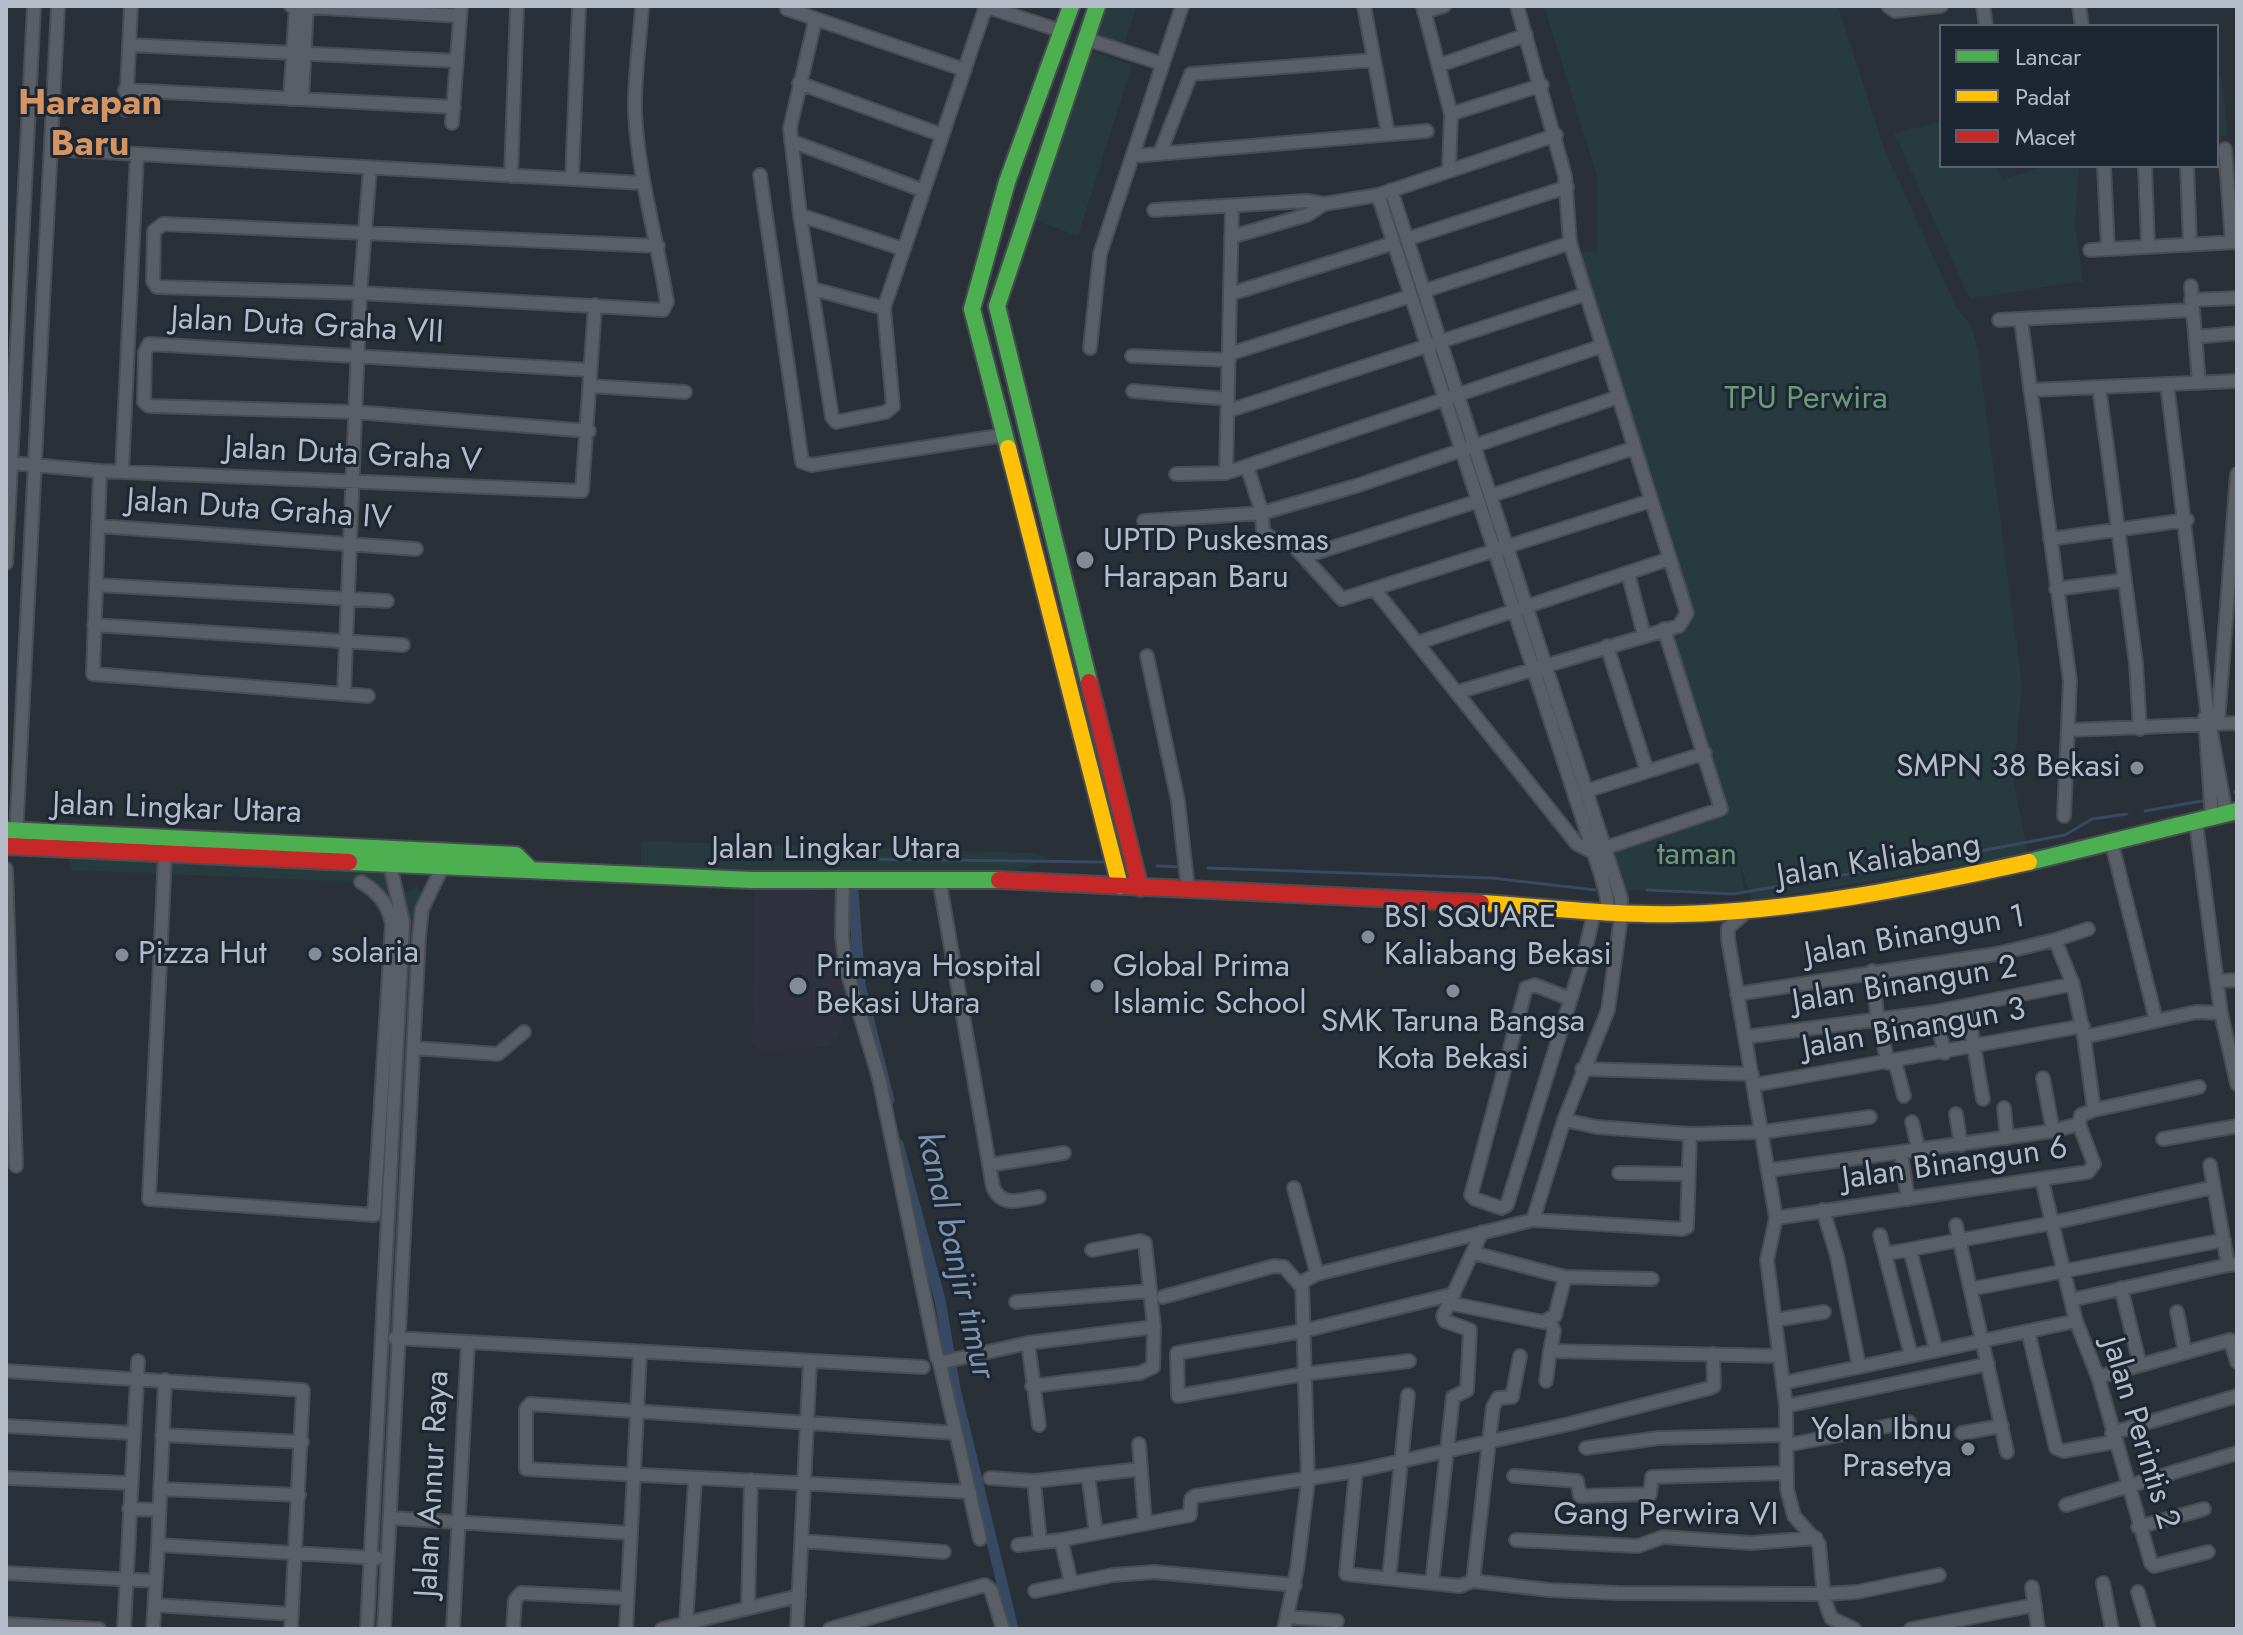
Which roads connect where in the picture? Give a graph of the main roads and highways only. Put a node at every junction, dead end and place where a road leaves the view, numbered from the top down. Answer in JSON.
{"nodes":[{"id":1,"x":1071,"y":6,"type":"edge"},
{"id":2,"x":1097,"y":6,"type":"edge"},
{"id":3,"x":1064,"y":31,"type":"junction"},
{"id":4,"x":1084,"y":39,"type":"junction"},
{"id":5,"x":985,"y":304,"type":"junction"},
{"id":6,"x":1052,"y":580,"type":"junction"},
{"id":7,"x":2217,"y":807,"type":"edge"},
{"id":8,"x":13,"y":835,"type":"edge"},
{"id":9,"x":531,"y":870,"type":"junction"},
{"id":10,"x":1116,"y":874,"type":"junction"},
{"id":11,"x":1140,"y":888,"type":"junction"}],
"edges":[{"from":1,"to":3,"type":"main road"},
{"from":2,"to":4,"type":"main road"},
{"from":3,"to":4,"type":"main road"},
{"from":3,"to":5,"type":"main road"},
{"from":4,"to":5,"type":"main road"},
{"from":5,"to":6,"type":"main road"},
{"from":5,"to":6,"type":"main road"},
{"from":6,"to":10,"type":"main road"},
{"from":6,"to":11,"type":"main road"},
{"from":7,"to":11,"type":"main road","name":"Jalan Kaliabang"},
{"from":8,"to":9,"type":"main road","name":"Jalan Lingkar Utara"},
{"from":8,"to":9,"type":"main road","name":"Jalan Lingkar Utara"},
{"from":9,"to":10,"type":"main road","name":"Jalan Lingkar Utara"},
{"from":10,"to":11,"type":"main road","name":"Jalan Lingkar Utara"}]}
